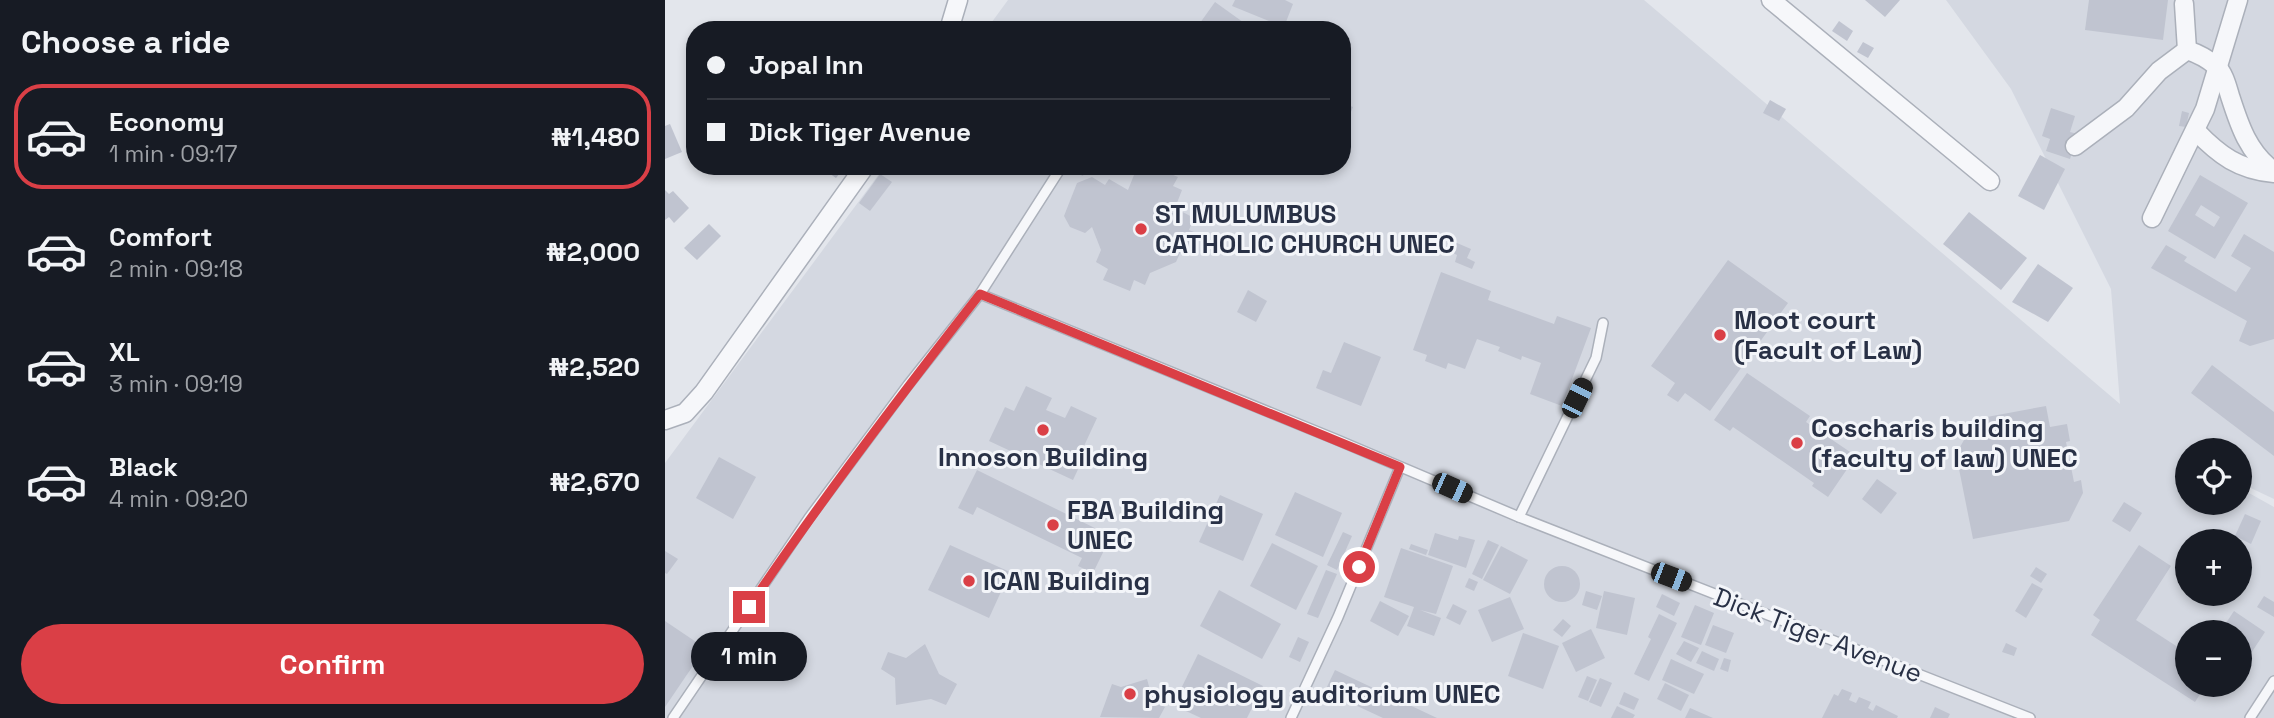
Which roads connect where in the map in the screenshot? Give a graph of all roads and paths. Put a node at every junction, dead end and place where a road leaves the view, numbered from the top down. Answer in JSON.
{"nodes":[{"id":1,"x":958,"y":0,"type":"edge"},
{"id":2,"x":1771,"y":0,"type":"edge"},
{"id":3,"x":2238,"y":0,"type":"edge"},
{"id":4,"x":2184,"y":4,"type":"dead end"},
{"id":5,"x":952,"y":21,"type":"edge"},
{"id":6,"x":2187,"y":50,"type":"junction"},
{"id":7,"x":2217,"y":66,"type":"junction"},
{"id":8,"x":2196,"y":131,"type":"junction"},
{"id":9,"x":2075,"y":146,"type":"dead end"},
{"id":10,"x":2274,"y":172,"type":"edge"},
{"id":11,"x":859,"y":175,"type":"edge"},
{"id":12,"x":1056,"y":175,"type":"edge"},
{"id":13,"x":1990,"y":181,"type":"dead end"},
{"id":14,"x":2152,"y":218,"type":"dead end"},
{"id":15,"x":980,"y":294,"type":"junction"},
{"id":16,"x":1603,"y":323,"type":"dead end"},
{"id":17,"x":665,"y":421,"type":"edge"},
{"id":18,"x":1400,"y":467,"type":"junction"},
{"id":19,"x":1519,"y":517,"type":"junction"},
{"id":20,"x":2274,"y":681,"type":"edge"},
{"id":21,"x":2012,"y":715,"type":"edge"},
{"id":22,"x":673,"y":718,"type":"edge"},
{"id":23,"x":1291,"y":718,"type":"edge"},
{"id":24,"x":2030,"y":718,"type":"edge"},
{"id":25,"x":2250,"y":718,"type":"edge"}],
"edges":[{"from":1,"to":5,"type":"street"},
{"from":2,"to":13,"type":"street"},
{"from":3,"to":7,"type":"street"},
{"from":4,"to":6,"type":"street"},
{"from":6,"to":7,"type":"street"},
{"from":6,"to":9,"type":"street"},
{"from":7,"to":8,"type":"street"},
{"from":7,"to":10,"type":"street"},
{"from":8,"to":10,"type":"street"},
{"from":8,"to":14,"type":"street"},
{"from":11,"to":17,"type":"street"},
{"from":12,"to":15,"type":"lane"},
{"from":15,"to":18,"type":"lane","name":"Dick Tiger Avenue"},
{"from":15,"to":22,"type":"lane"},
{"from":16,"to":19,"type":"lane"},
{"from":18,"to":19,"type":"lane","name":"Dick Tiger Avenue"},
{"from":18,"to":23,"type":"lane"},
{"from":19,"to":21,"type":"lane","name":"Dick Tiger Avenue"},
{"from":20,"to":25,"type":"lane"},
{"from":21,"to":24,"type":"lane","name":"Dick Tiger Avenue"}]}
